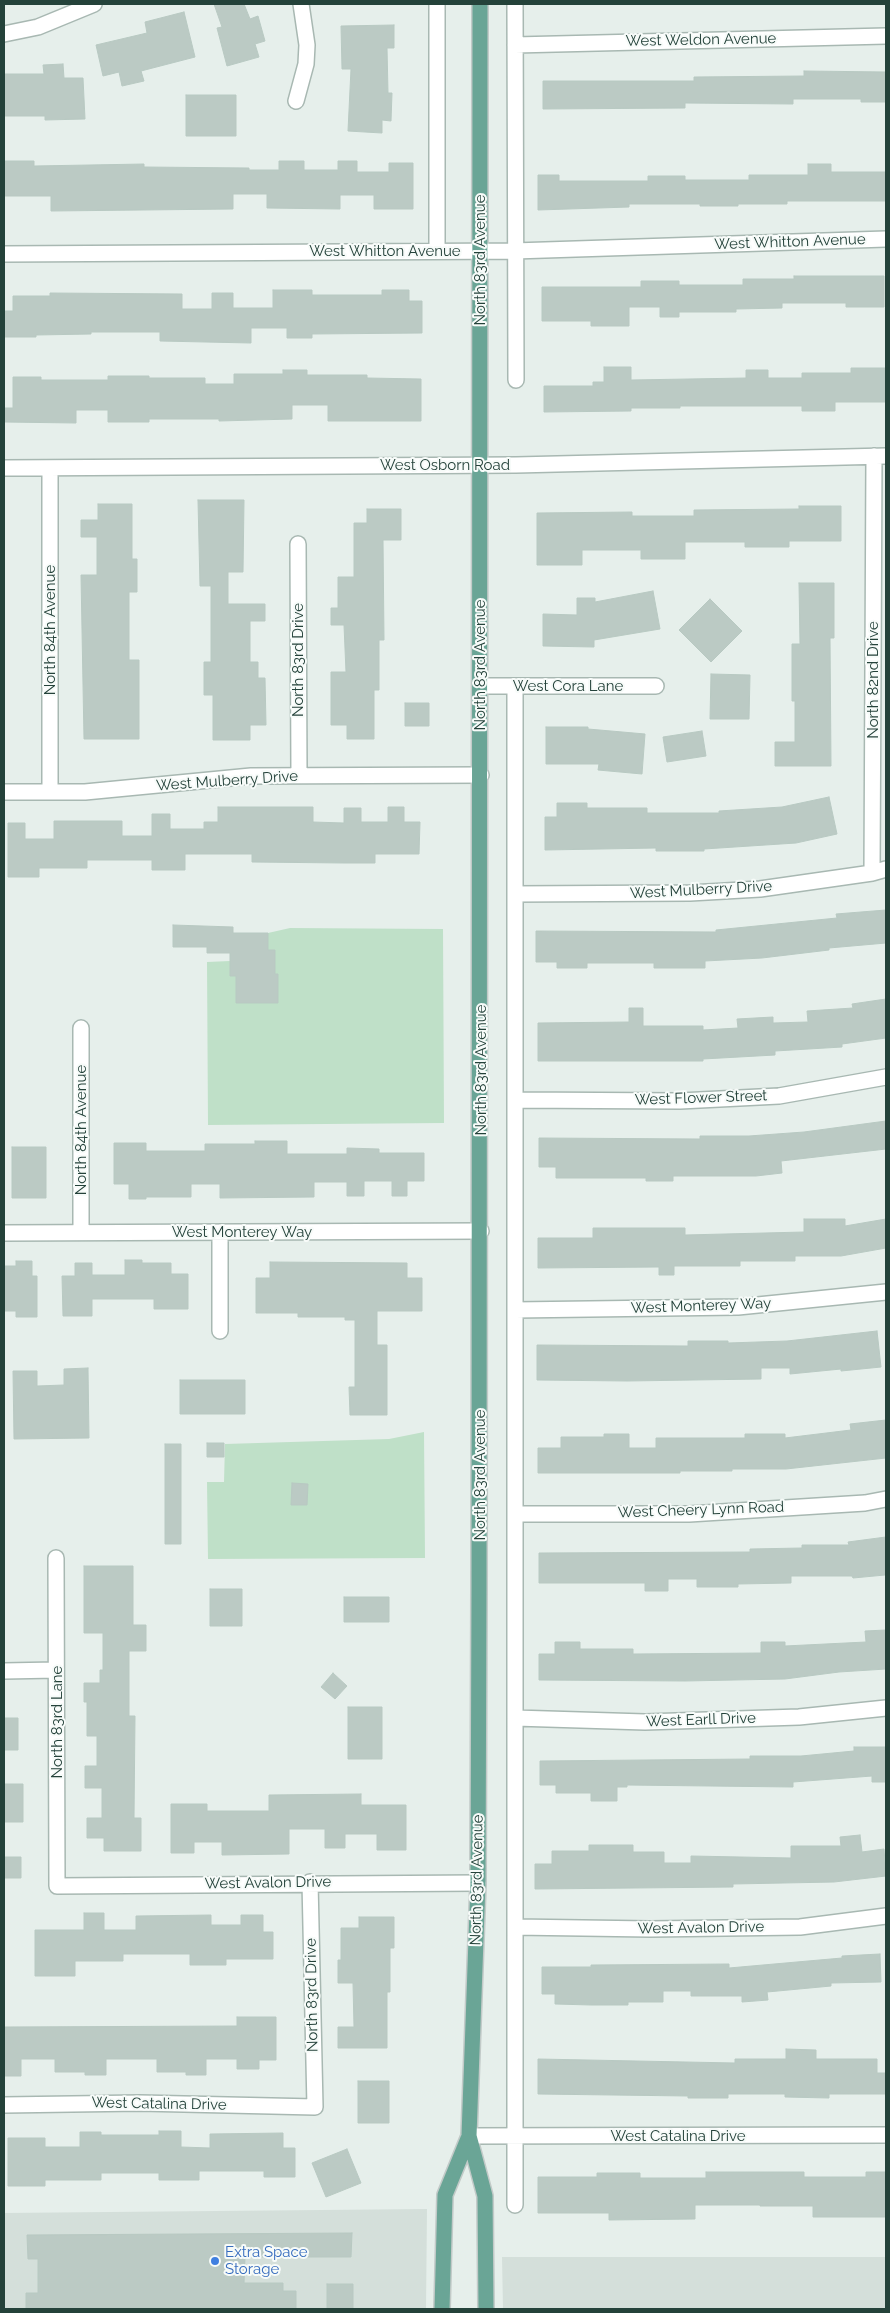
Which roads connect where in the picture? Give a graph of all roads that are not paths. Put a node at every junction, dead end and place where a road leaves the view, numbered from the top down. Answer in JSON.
{"nodes":[{"id":1,"x":94,"y":4,"type":"edge"},
{"id":2,"x":301,"y":4,"type":"edge"},
{"id":3,"x":437,"y":4,"type":"edge"},
{"id":4,"x":480,"y":4,"type":"edge"},
{"id":5,"x":515,"y":4,"type":"edge"},
{"id":6,"x":4,"y":34,"type":"edge"},
{"id":7,"x":886,"y":36,"type":"edge"},
{"id":8,"x":515,"y":45,"type":"junction"},
{"id":9,"x":296,"y":101,"type":"dead end"},
{"id":10,"x":886,"y":239,"type":"edge"},
{"id":11,"x":437,"y":250,"type":"junction"},
{"id":12,"x":480,"y":250,"type":"junction"},
{"id":13,"x":514,"y":251,"type":"junction"},
{"id":14,"x":4,"y":254,"type":"edge"},
{"id":15,"x":516,"y":380,"type":"dead end"},
{"id":16,"x":880,"y":456,"type":"edge"},
{"id":17,"x":479,"y":465,"type":"junction"},
{"id":18,"x":4,"y":468,"type":"edge"},
{"id":19,"x":50,"y":468,"type":"junction"},
{"id":20,"x":298,"y":544,"type":"dead end"},
{"id":21,"x":480,"y":686,"type":"junction"},
{"id":22,"x":515,"y":686,"type":"junction"},
{"id":23,"x":656,"y":686,"type":"dead end"},
{"id":24,"x":299,"y":775,"type":"junction"},
{"id":25,"x":481,"y":775,"type":"junction"},
{"id":26,"x":4,"y":792,"type":"edge"},
{"id":27,"x":50,"y":792,"type":"junction"},
{"id":28,"x":879,"y":871,"type":"edge"},
{"id":29,"x":515,"y":894,"type":"junction"},
{"id":30,"x":81,"y":1028,"type":"dead end"},
{"id":31,"x":886,"y":1077,"type":"edge"},
{"id":32,"x":515,"y":1100,"type":"junction"},
{"id":33,"x":481,"y":1231,"type":"junction"},
{"id":34,"x":81,"y":1232,"type":"junction"},
{"id":35,"x":220,"y":1232,"type":"junction"},
{"id":36,"x":4,"y":1233,"type":"edge"},
{"id":37,"x":886,"y":1292,"type":"edge"},
{"id":38,"x":515,"y":1310,"type":"junction"},
{"id":39,"x":220,"y":1331,"type":"dead end"},
{"id":40,"x":886,"y":1499,"type":"edge"},
{"id":41,"x":515,"y":1514,"type":"junction"},
{"id":42,"x":56,"y":1558,"type":"dead end"},
{"id":43,"x":56,"y":1670,"type":"junction"},
{"id":44,"x":4,"y":1671,"type":"edge"},
{"id":45,"x":886,"y":1708,"type":"edge"},
{"id":46,"x":515,"y":1718,"type":"junction"},
{"id":47,"x":310,"y":1882,"type":"junction"},
{"id":48,"x":478,"y":1883,"type":"junction"},
{"id":49,"x":57,"y":1886,"type":"joint"},
{"id":50,"x":886,"y":1916,"type":"edge"},
{"id":51,"x":515,"y":1927,"type":"junction"},
{"id":52,"x":4,"y":2104,"type":"edge"},
{"id":53,"x":315,"y":2107,"type":"joint"},
{"id":54,"x":886,"y":2135,"type":"edge"},
{"id":55,"x":470,"y":2136,"type":"junction"},
{"id":56,"x":515,"y":2137,"type":"junction"},
{"id":57,"x":515,"y":2205,"type":"dead end"},
{"id":58,"x":442,"y":2309,"type":"edge"},
{"id":59,"x":486,"y":2309,"type":"edge"}],
"edges":[{"from":1,"to":6,"type":"street"},
{"from":2,"to":9,"type":"street"},
{"from":3,"to":11,"type":"street"},
{"from":4,"to":12,"type":"main road","name":"North 83rd Avenue"},
{"from":5,"to":8,"type":"street"},
{"from":7,"to":8,"type":"street","name":"West Weldon Avenue"},
{"from":8,"to":13,"type":"street"},
{"from":10,"to":13,"type":"street","name":"West Whitton Avenue"},
{"from":11,"to":12,"type":"street","name":"West Whitton Avenue"},
{"from":11,"to":14,"type":"street","name":"West Whitton Avenue"},
{"from":12,"to":13,"type":"street","name":"West Whitton Avenue"},
{"from":12,"to":17,"type":"main road","name":"North 83rd Avenue"},
{"from":13,"to":15,"type":"street"},
{"from":16,"to":17,"type":"street","name":"West Osborn Road"},
{"from":16,"to":28,"type":"street","name":"North 82nd Drive"},
{"from":17,"to":19,"type":"street","name":"West Osborn Road"},
{"from":17,"to":21,"type":"main road","name":"North 83rd Avenue"},
{"from":18,"to":19,"type":"street","name":"West Osborn Road"},
{"from":19,"to":27,"type":"street","name":"North 84th Avenue"},
{"from":20,"to":24,"type":"street","name":"North 83rd Drive"},
{"from":21,"to":22,"type":"street","name":"West Cora Lane"},
{"from":21,"to":25,"type":"main road","name":"North 83rd Avenue"},
{"from":22,"to":23,"type":"street","name":"West Cora Lane"},
{"from":22,"to":29,"type":"street"},
{"from":24,"to":25,"type":"street","name":"West Mulberry Drive"},
{"from":24,"to":27,"type":"street","name":"West Mulberry Drive"},
{"from":25,"to":33,"type":"main road","name":"North 83rd Avenue"},
{"from":26,"to":27,"type":"street","name":"West Mulberry Drive"},
{"from":28,"to":29,"type":"street","name":"West Mulberry Drive"},
{"from":29,"to":32,"type":"street"},
{"from":30,"to":34,"type":"street","name":"North 84th Avenue"},
{"from":31,"to":32,"type":"street","name":"West Flower Street"},
{"from":32,"to":38,"type":"street"},
{"from":33,"to":35,"type":"street","name":"West Monterey Way"},
{"from":33,"to":48,"type":"main road","name":"North 83rd Avenue"},
{"from":34,"to":35,"type":"street","name":"West Monterey Way"},
{"from":34,"to":36,"type":"street","name":"West Monterey Way"},
{"from":35,"to":39,"type":"street"},
{"from":37,"to":38,"type":"street","name":"West Monterey Way"},
{"from":38,"to":41,"type":"street"},
{"from":40,"to":41,"type":"street","name":"West Cheery Lynn Road"},
{"from":41,"to":46,"type":"street"},
{"from":42,"to":43,"type":"street","name":"North 83rd Lane"},
{"from":43,"to":44,"type":"street"},
{"from":43,"to":49,"type":"street","name":"North 83rd Lane"},
{"from":45,"to":46,"type":"street","name":"West Earll Drive"},
{"from":46,"to":51,"type":"street"},
{"from":47,"to":48,"type":"street","name":"West Avalon Drive"},
{"from":47,"to":49,"type":"street","name":"West Avalon Drive"},
{"from":47,"to":53,"type":"street","name":"North 83rd Drive"},
{"from":48,"to":55,"type":"main road","name":"North 83rd Avenue"},
{"from":50,"to":51,"type":"street","name":"West Avalon Drive"},
{"from":51,"to":56,"type":"street"},
{"from":52,"to":53,"type":"street","name":"West Catalina Drive"},
{"from":54,"to":56,"type":"street","name":"West Catalina Drive"},
{"from":55,"to":56,"type":"street","name":"West Catalina Drive"},
{"from":55,"to":58,"type":"main road","name":"North 83rd Avenue"},
{"from":55,"to":59,"type":"main road","name":"North 83rd Avenue"},
{"from":56,"to":57,"type":"street"}]}
